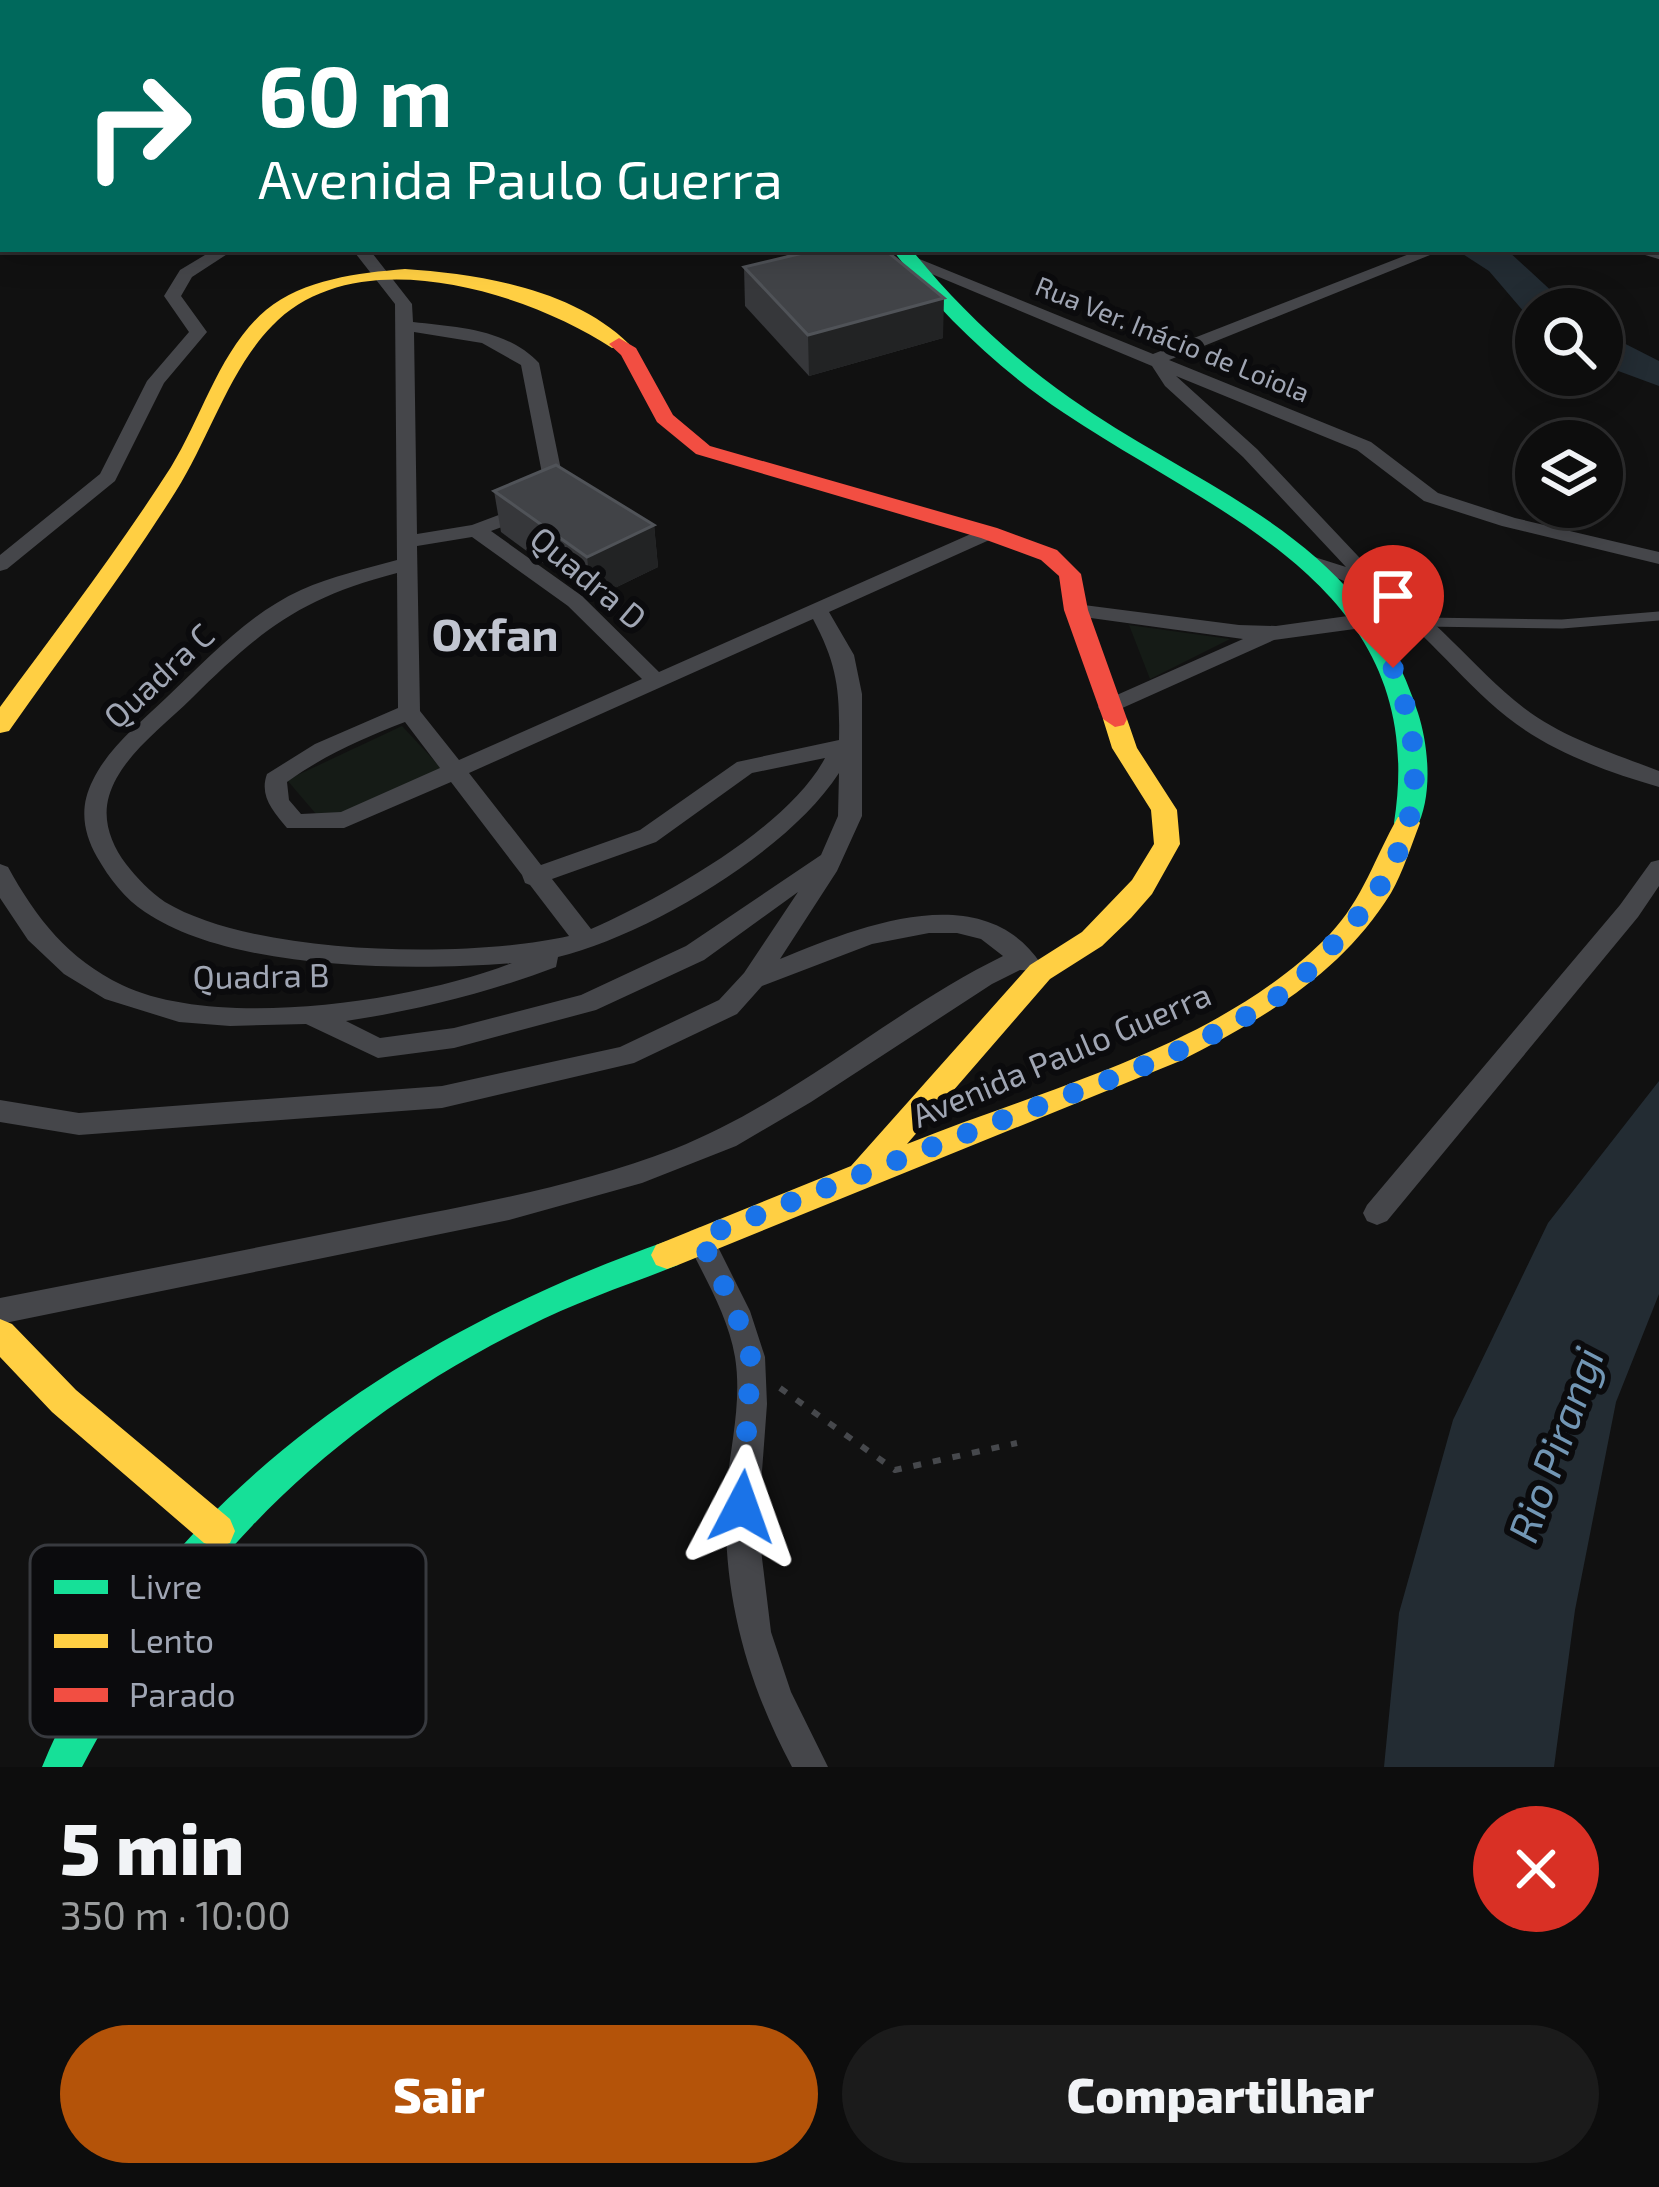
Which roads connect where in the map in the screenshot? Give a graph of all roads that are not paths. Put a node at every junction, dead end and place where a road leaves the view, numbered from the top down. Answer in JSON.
{"nodes":[{"id":1,"x":222,"y":252,"type":"edge"},
{"id":2,"x":363,"y":252,"type":"edge"},
{"id":3,"x":1429,"y":252,"type":"edge"},
{"id":4,"x":906,"y":255,"type":"edge"},
{"id":5,"x":428,"y":274,"type":"junction"},
{"id":6,"x":384,"y":275,"type":"junction"},
{"id":7,"x":403,"y":304,"type":"junction"},
{"id":8,"x":405,"y":326,"type":"junction"},
{"id":9,"x":1157,"y":359,"type":"junction"},
{"id":10,"x":476,"y":530,"type":"junction"},
{"id":11,"x":989,"y":533,"type":"junction"},
{"id":12,"x":406,"y":553,"type":"junction"},
{"id":13,"x":1659,"y":558,"type":"edge"},
{"id":14,"x":1305,"y":560,"type":"junction"},
{"id":15,"x":0,"y":565,"type":"edge"},
{"id":16,"x":1377,"y":588,"type":"junction"},
{"id":17,"x":818,"y":608,"type":"junction"},
{"id":18,"x":1076,"y":610,"type":"junction"},
{"id":19,"x":1659,"y":616,"type":"edge"},
{"id":20,"x":1362,"y":621,"type":"junction"},
{"id":21,"x":1424,"y":622,"type":"junction"},
{"id":22,"x":1276,"y":633,"type":"junction"},
{"id":23,"x":655,"y":680,"type":"junction"},
{"id":24,"x":1109,"y":707,"type":"junction"},
{"id":25,"x":410,"y":712,"type":"junction"},
{"id":26,"x":0,"y":724,"type":"edge"},
{"id":27,"x":846,"y":746,"type":"junction"},
{"id":28,"x":457,"y":772,"type":"junction"},
{"id":29,"x":1659,"y":779,"type":"edge"},
{"id":30,"x":835,"y":853,"type":"junction"},
{"id":31,"x":1659,"y":868,"type":"edge"},
{"id":32,"x":0,"y":873,"type":"edge"},
{"id":33,"x":533,"y":877,"type":"junction"},
{"id":34,"x":577,"y":943,"type":"junction"},
{"id":35,"x":1031,"y":966,"type":"junction"},
{"id":36,"x":753,"y":980,"type":"junction"},
{"id":37,"x":305,"y":1013,"type":"junction"},
{"id":38,"x":0,"y":1111,"type":"edge"},
{"id":39,"x":863,"y":1173,"type":"junction"},
{"id":40,"x":1377,"y":1213,"type":"dead end"},
{"id":41,"x":700,"y":1238,"type":"junction"},
{"id":42,"x":0,"y":1311,"type":"edge"},
{"id":43,"x":0,"y":1334,"type":"edge"},
{"id":44,"x":217,"y":1531,"type":"junction"},
{"id":45,"x":206,"y":1545,"type":"edge"},
{"id":46,"x":78,"y":1737,"type":"edge"},
{"id":47,"x":61,"y":1767,"type":"edge"},
{"id":48,"x":811,"y":1767,"type":"edge"}],
"edges":[{"from":1,"to":15,"type":"street"},
{"from":2,"to":6,"type":"street"},
{"from":3,"to":9,"type":"street"},
{"from":4,"to":9,"type":"street","name":"Rua Ver. Inácio de Loiola"},
{"from":4,"to":14,"type":"street","name":"Avenida Paulo Guerra"},
{"from":5,"to":6,"type":"street"},
{"from":5,"to":7,"type":"street"},
{"from":5,"to":11,"type":"street"},
{"from":6,"to":7,"type":"street"},
{"from":6,"to":26,"type":"street"},
{"from":7,"to":8,"type":"street"},
{"from":8,"to":10,"type":"street","name":"Quadra C"},
{"from":8,"to":12,"type":"street"},
{"from":9,"to":13,"type":"street","name":"Rua Ver. Inácio de Loiola"},
{"from":9,"to":16,"type":"street"},
{"from":10,"to":12,"type":"street","name":"Quadra C"},
{"from":10,"to":23,"type":"street","name":"Quadra D"},
{"from":11,"to":17,"type":"street"},
{"from":11,"to":18,"type":"street"},
{"from":12,"to":25,"type":"street"},
{"from":12,"to":34,"type":"street","name":"Quadra C"},
{"from":14,"to":16,"type":"street"},
{"from":14,"to":20,"type":"street","name":"Avenida Paulo Guerra"},
{"from":16,"to":21,"type":"street"},
{"from":17,"to":23,"type":"street"},
{"from":17,"to":27,"type":"street"},
{"from":18,"to":22,"type":"street"},
{"from":18,"to":24,"type":"street"},
{"from":19,"to":21,"type":"lane"},
{"from":20,"to":22,"type":"street"},
{"from":20,"to":39,"type":"street","name":"Avenida Paulo Guerra"},
{"from":21,"to":29,"type":"street"},
{"from":22,"to":24,"type":"street"},
{"from":23,"to":28,"type":"street"},
{"from":24,"to":35,"type":"street"},
{"from":25,"to":28,"type":"street"},
{"from":25,"to":28,"type":"street"},
{"from":27,"to":30,"type":"street"},
{"from":27,"to":33,"type":"street"},
{"from":27,"to":34,"type":"street","name":"Quadra B"},
{"from":28,"to":33,"type":"street"},
{"from":30,"to":36,"type":"street"},
{"from":30,"to":37,"type":"street"},
{"from":31,"to":40,"type":"street"},
{"from":32,"to":37,"type":"street","name":"Quadra B"},
{"from":33,"to":34,"type":"street"},
{"from":34,"to":37,"type":"street","name":"Quadra B"},
{"from":35,"to":36,"type":"street"},
{"from":35,"to":39,"type":"street"},
{"from":35,"to":42,"type":"street"},
{"from":36,"to":38,"type":"street"},
{"from":39,"to":41,"type":"street","name":"Avenida Paulo Guerra"},
{"from":41,"to":44,"type":"street","name":"Avenida Paulo Guerra"},
{"from":41,"to":48,"type":"street"},
{"from":43,"to":44,"type":"street"},
{"from":44,"to":45,"type":"street","name":"Avenida Paulo Guerra"},
{"from":46,"to":47,"type":"street","name":"Avenida Paulo Guerra"}]}
